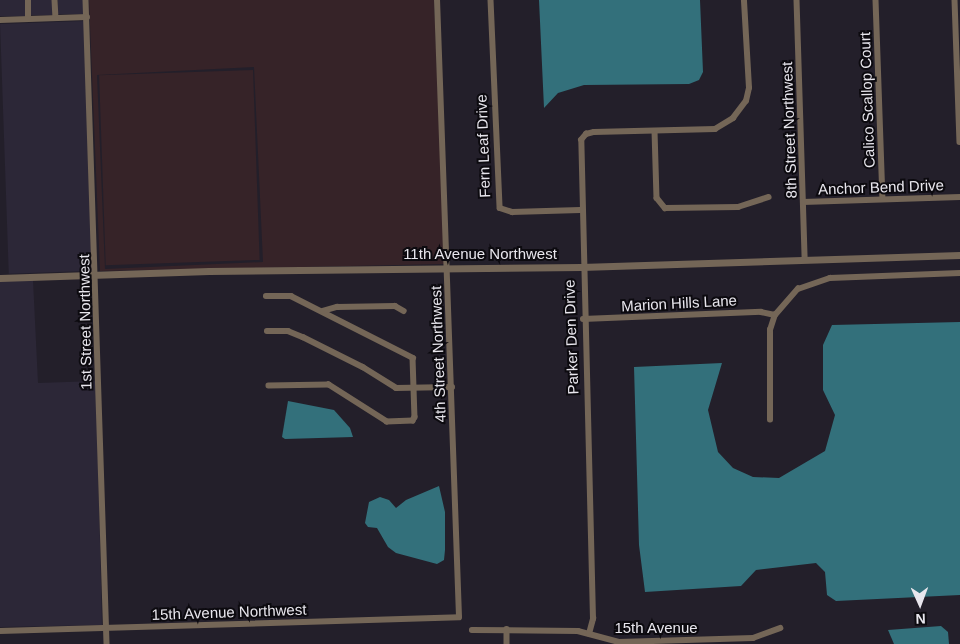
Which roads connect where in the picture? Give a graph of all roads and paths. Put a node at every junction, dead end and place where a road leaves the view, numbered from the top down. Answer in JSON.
{"nodes":[{"id":1,"x":28,"y":0,"type":"edge"},
{"id":2,"x":55,"y":0,"type":"edge"},
{"id":3,"x":86,"y":0,"type":"edge"},
{"id":4,"x":437,"y":0,"type":"edge"},
{"id":5,"x":491,"y":0,"type":"edge"},
{"id":6,"x":744,"y":0,"type":"edge"},
{"id":7,"x":797,"y":0,"type":"edge"},
{"id":8,"x":876,"y":0,"type":"edge"},
{"id":9,"x":955,"y":0,"type":"edge"},
{"id":10,"x":87,"y":17,"type":"junction"},
{"id":11,"x":28,"y":18,"type":"junction"},
{"id":12,"x":56,"y":18,"type":"junction"},
{"id":13,"x":0,"y":20,"type":"edge"},
{"id":14,"x":655,"y":131,"type":"junction"},
{"id":15,"x":960,"y":142,"type":"edge"},
{"id":16,"x":960,"y":196,"type":"edge"},
{"id":17,"x":768,"y":197,"type":"dead end"},
{"id":18,"x":882,"y":199,"type":"junction"},
{"id":19,"x":803,"y":202,"type":"junction"},
{"id":20,"x":580,"y":210,"type":"junction"},
{"id":21,"x":960,"y":254,"type":"edge"},
{"id":22,"x":805,"y":260,"type":"junction"},
{"id":23,"x":581,"y":267,"type":"junction"},
{"id":24,"x":448,"y":268,"type":"junction"},
{"id":25,"x":960,"y":273,"type":"edge"},
{"id":26,"x":97,"y":274,"type":"junction"},
{"id":27,"x":0,"y":278,"type":"edge"},
{"id":28,"x":266,"y":296,"type":"dead end"},
{"id":29,"x":323,"y":311,"type":"junction"},
{"id":30,"x":404,"y":311,"type":"dead end"},
{"id":31,"x":774,"y":315,"type":"junction"},
{"id":32,"x":583,"y":320,"type":"junction"},
{"id":33,"x":267,"y":331,"type":"dead end"},
{"id":34,"x":269,"y":386,"type":"dead end"},
{"id":35,"x":452,"y":386,"type":"junction"},
{"id":36,"x":414,"y":388,"type":"junction"},
{"id":37,"x":770,"y":420,"type":"dead end"},
{"id":38,"x":459,"y":617,"type":"joint"},
{"id":39,"x":780,"y":628,"type":"dead end"},
{"id":40,"x":106,"y":629,"type":"junction"},
{"id":41,"x":507,"y":629,"type":"junction"},
{"id":42,"x":472,"y":630,"type":"dead end"},
{"id":43,"x":0,"y":631,"type":"edge"},
{"id":44,"x":589,"y":634,"type":"junction"},
{"id":45,"x":107,"y":644,"type":"edge"},
{"id":46,"x":507,"y":644,"type":"edge"}],
"edges":[{"from":1,"to":11,"type":"street"},
{"from":2,"to":12,"type":"street"},
{"from":3,"to":10,"type":"street","name":"1st Street Northwest"},
{"from":4,"to":24,"type":"street","name":"4th Street Northwest"},
{"from":5,"to":20,"type":"street","name":"Fern Leaf Drive"},
{"from":6,"to":14,"type":"street","name":"Parker Den Drive"},
{"from":7,"to":19,"type":"street","name":"8th Street Northwest"},
{"from":8,"to":18,"type":"street","name":"Calico Scallop Court"},
{"from":9,"to":15,"type":"street"},
{"from":10,"to":12,"type":"street"},
{"from":10,"to":26,"type":"street","name":"1st Street Northwest"},
{"from":11,"to":12,"type":"street"},
{"from":11,"to":13,"type":"street"},
{"from":14,"to":17,"type":"street"},
{"from":14,"to":20,"type":"street","name":"Parker Den Drive"},
{"from":16,"to":18,"type":"street","name":"Anchor Bend Drive"},
{"from":18,"to":19,"type":"street","name":"Anchor Bend Drive"},
{"from":19,"to":22,"type":"street","name":"8th Street Northwest"},
{"from":20,"to":23,"type":"street","name":"Parker Den Drive"},
{"from":21,"to":22,"type":"street","name":"11th Avenue Northwest"},
{"from":22,"to":23,"type":"street","name":"11th Avenue Northwest"},
{"from":23,"to":24,"type":"street","name":"11th Avenue Northwest"},
{"from":23,"to":32,"type":"street","name":"Parker Den Drive"},
{"from":24,"to":26,"type":"street","name":"11th Avenue Northwest"},
{"from":24,"to":35,"type":"street","name":"4th Street Northwest"},
{"from":25,"to":31,"type":"street"},
{"from":26,"to":27,"type":"street","name":"11th Avenue Northwest"},
{"from":26,"to":40,"type":"street","name":"1st Street Northwest"},
{"from":28,"to":29,"type":"street"},
{"from":29,"to":30,"type":"street"},
{"from":29,"to":36,"type":"street"},
{"from":31,"to":32,"type":"street","name":"Marion Hills Lane"},
{"from":31,"to":37,"type":"street"},
{"from":32,"to":44,"type":"street","name":"Parker Den Drive"},
{"from":33,"to":36,"type":"street"},
{"from":34,"to":36,"type":"street"},
{"from":35,"to":36,"type":"street"},
{"from":35,"to":38,"type":"street","name":"4th Street Northwest"},
{"from":38,"to":40,"type":"street","name":"15th Avenue Northwest"},
{"from":39,"to":44,"type":"street","name":"15th Avenue"},
{"from":40,"to":43,"type":"street","name":"15th Avenue Northwest"},
{"from":40,"to":45,"type":"street","name":"1st Street Northwest"},
{"from":41,"to":42,"type":"street","name":"15th Avenue"},
{"from":41,"to":44,"type":"street","name":"15th Avenue"},
{"from":41,"to":46,"type":"street"}]}
